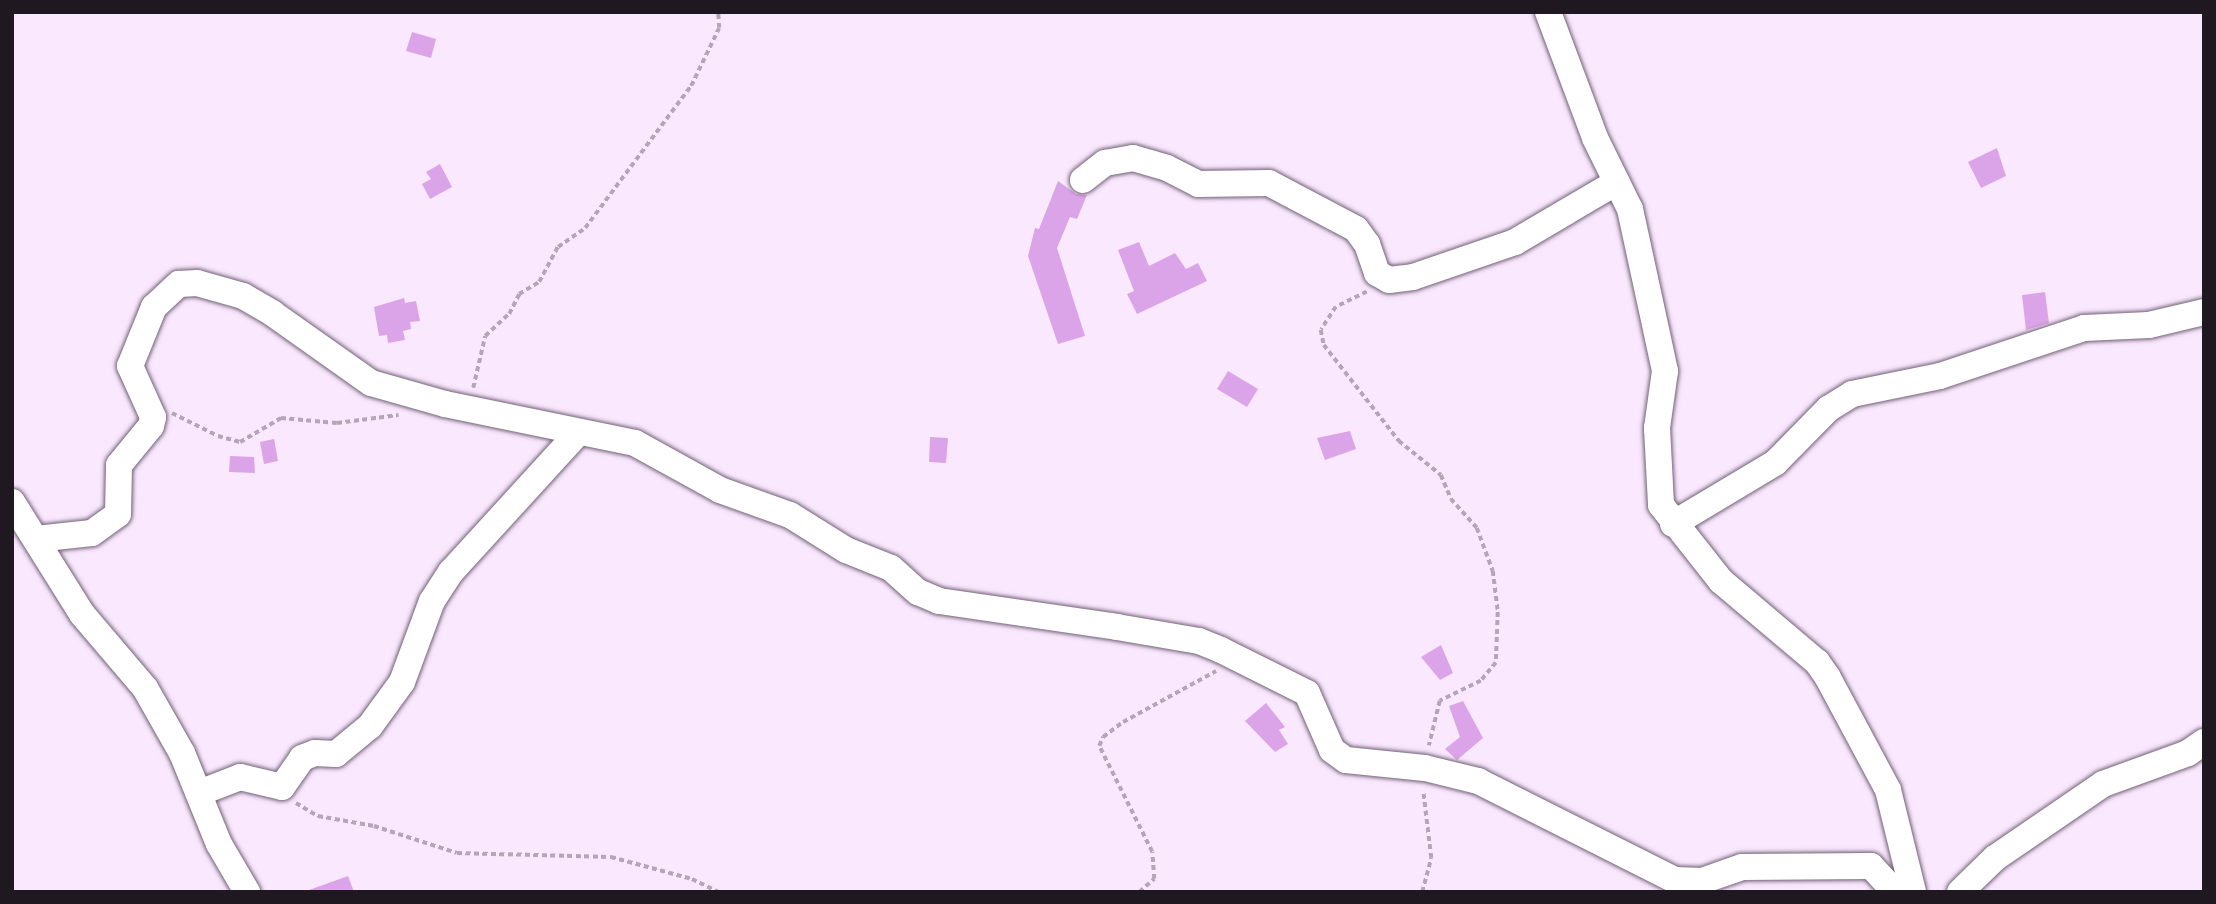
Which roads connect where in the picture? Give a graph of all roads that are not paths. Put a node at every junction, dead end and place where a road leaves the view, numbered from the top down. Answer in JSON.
{"nodes":[{"id":1,"x":1548,"y":12,"type":"edge"},
{"id":2,"x":1083,"y":180,"type":"dead end"},
{"id":3,"x":1617,"y":182,"type":"junction"},
{"id":4,"x":2204,"y":312,"type":"edge"},
{"id":5,"x":578,"y":433,"type":"junction"},
{"id":6,"x":12,"y":502,"type":"edge"},
{"id":7,"x":1672,"y":524,"type":"junction"},
{"id":8,"x":36,"y":539,"type":"junction"},
{"id":9,"x":2204,"y":742,"type":"edge"},
{"id":10,"x":198,"y":793,"type":"junction"},
{"id":11,"x":1905,"y":861,"type":"junction"},
{"id":12,"x":1871,"y":866,"type":"junction"},
{"id":13,"x":247,"y":892,"type":"edge"},
{"id":14,"x":1895,"y":892,"type":"edge"},
{"id":15,"x":1913,"y":892,"type":"edge"},
{"id":16,"x":1960,"y":892,"type":"edge"}],
"edges":[{"from":1,"to":3,"type":"street"},
{"from":2,"to":3,"type":"street"},
{"from":3,"to":7,"type":"street"},
{"from":4,"to":7,"type":"street"},
{"from":5,"to":8,"type":"street"},
{"from":5,"to":10,"type":"street"},
{"from":5,"to":12,"type":"street"},
{"from":6,"to":8,"type":"street"},
{"from":7,"to":11,"type":"street"},
{"from":8,"to":10,"type":"street"},
{"from":9,"to":16,"type":"street"},
{"from":10,"to":13,"type":"street"},
{"from":11,"to":12,"type":"street"},
{"from":11,"to":15,"type":"street"},
{"from":12,"to":14,"type":"street"}]}
